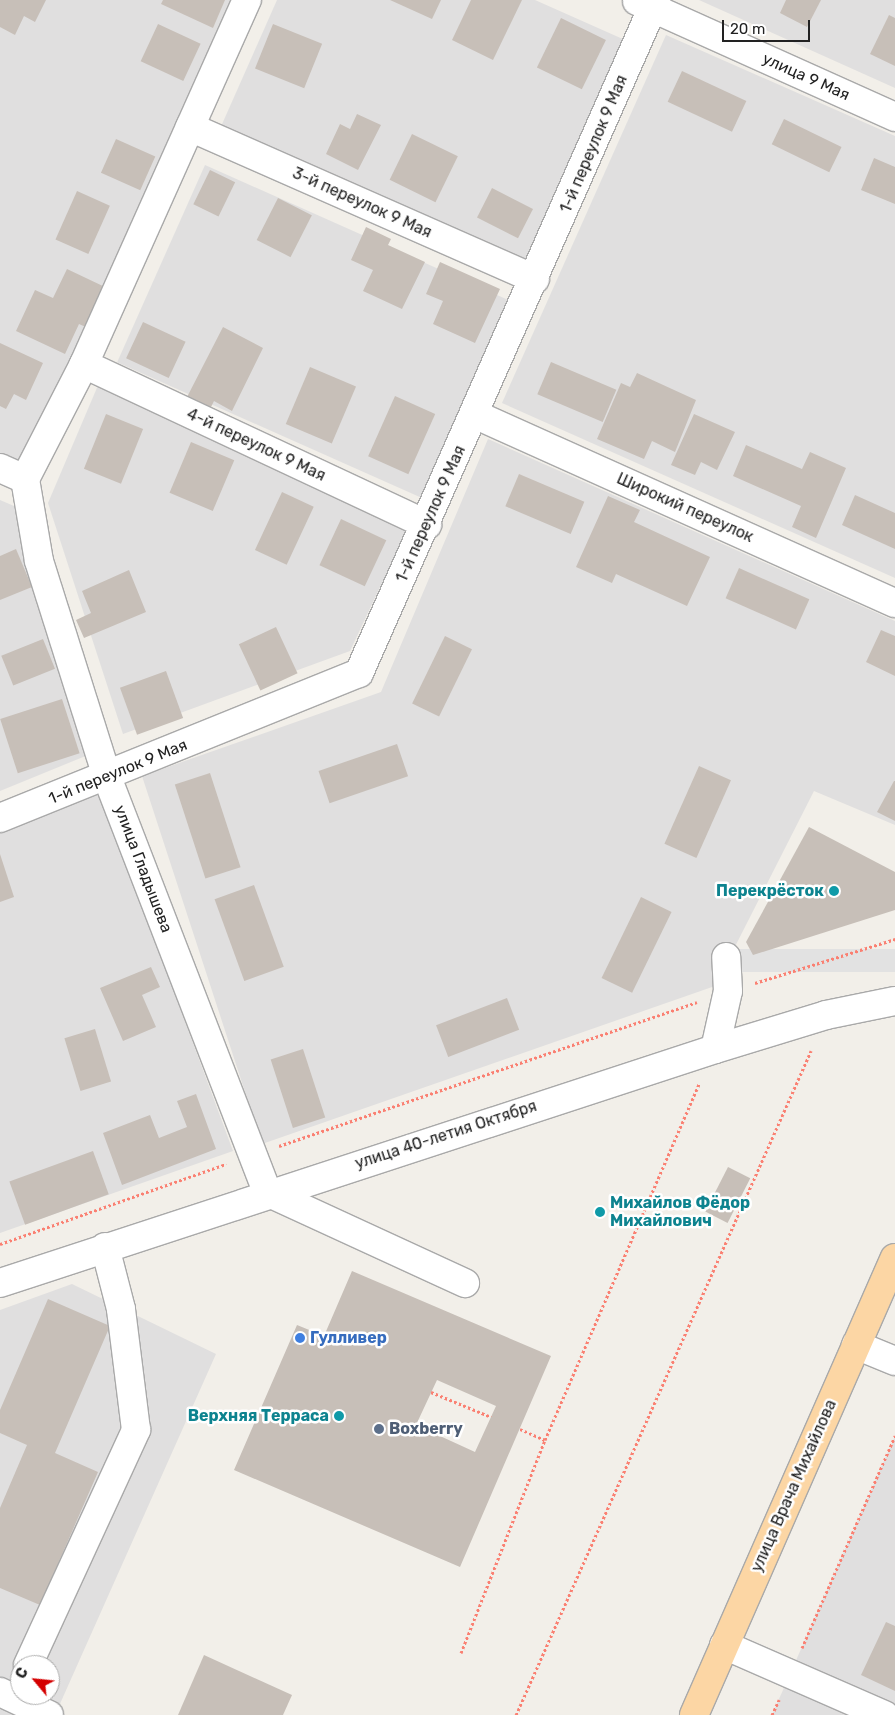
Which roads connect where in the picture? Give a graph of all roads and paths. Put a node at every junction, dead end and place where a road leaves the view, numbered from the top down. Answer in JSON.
{"nodes":[{"id":1,"x":247,"y":0,"type":"edge"},
{"id":2,"x":648,"y":2,"type":"edge"},
{"id":3,"x":895,"y":117,"type":"edge"},
{"id":4,"x":190,"y":127,"type":"junction"},
{"id":5,"x":535,"y":279,"type":"junction"},
{"id":6,"x":84,"y":364,"type":"junction"},
{"id":7,"x":474,"y":414,"type":"junction"},
{"id":8,"x":0,"y":468,"type":"edge"},
{"id":9,"x":25,"y":479,"type":"junction"},
{"id":10,"x":427,"y":525,"type":"junction"},
{"id":11,"x":895,"y":603,"type":"edge"},
{"id":12,"x":107,"y":777,"type":"junction"},
{"id":13,"x":0,"y":818,"type":"edge"},
{"id":14,"x":895,"y":939,"type":"edge"},
{"id":15,"x":726,"y":958,"type":"dead end"},
{"id":16,"x":728,"y":991,"type":"junction"},
{"id":17,"x":895,"y":1001,"type":"edge"},
{"id":18,"x":826,"y":1015,"type":"junction"},
{"id":19,"x":715,"y":1049,"type":"junction"},
{"id":20,"x":255,"y":1154,"type":"junction"},
{"id":21,"x":267,"y":1192,"type":"junction"},
{"id":22,"x":0,"y":1244,"type":"edge"},
{"id":23,"x":106,"y":1247,"type":"junction"},
{"id":24,"x":895,"y":1258,"type":"edge"},
{"id":25,"x":0,"y":1283,"type":"edge"},
{"id":26,"x":465,"y":1283,"type":"dead end"},
{"id":27,"x":856,"y":1345,"type":"junction"},
{"id":28,"x":895,"y":1361,"type":"edge"},
{"id":29,"x":431,"y":1392,"type":"dead end"},
{"id":30,"x":491,"y":1417,"type":"dead end"},
{"id":31,"x":520,"y":1429,"type":"dead end"},
{"id":32,"x":895,"y":1436,"type":"edge"},
{"id":33,"x":545,"y":1440,"type":"junction"},
{"id":34,"x":724,"y":1646,"type":"junction"},
{"id":35,"x":461,"y":1653,"type":"dead end"},
{"id":36,"x":33,"y":1655,"type":"edge"},
{"id":37,"x":790,"y":1674,"type":"junction"},
{"id":38,"x":33,"y":1705,"type":"edge"},
{"id":39,"x":48,"y":1715,"type":"edge"},
{"id":40,"x":516,"y":1715,"type":"edge"},
{"id":41,"x":694,"y":1715,"type":"edge"},
{"id":42,"x":772,"y":1715,"type":"edge"},
{"id":43,"x":884,"y":1715,"type":"edge"}],
"edges":[{"from":1,"to":4,"type":"street"},
{"from":2,"to":3,"type":"street","name":"улица 9 Мая"},
{"from":2,"to":5,"type":"street","name":"1-й переулок 9 Мая"},
{"from":4,"to":5,"type":"street","name":"3-й переулок 9 Мая"},
{"from":4,"to":6,"type":"street"},
{"from":5,"to":7,"type":"street","name":"1-й переулок 9 Мая"},
{"from":6,"to":9,"type":"street"},
{"from":6,"to":10,"type":"street","name":"4-й переулок 9 Мая"},
{"from":7,"to":10,"type":"street","name":"1-й переулок 9 Мая"},
{"from":7,"to":11,"type":"street","name":"Широкий переулок"},
{"from":8,"to":9,"type":"street"},
{"from":9,"to":12,"type":"street","name":"улица Гладышева"},
{"from":10,"to":12,"type":"street","name":"1-й переулок 9 Мая"},
{"from":12,"to":13,"type":"street","name":"1-й переулок 9 Мая"},
{"from":12,"to":20,"type":"street","name":"улица Гладышева"},
{"from":14,"to":16,"type":"path"},
{"from":15,"to":16,"type":"street"},
{"from":16,"to":19,"type":"street"},
{"from":16,"to":20,"type":"path"},
{"from":17,"to":18,"type":"street","name":"улица 40-летия Октября"},
{"from":18,"to":19,"type":"street","name":"улица 40-летия Октября"},
{"from":18,"to":40,"type":"path"},
{"from":19,"to":21,"type":"street","name":"улица 40-летия Октября"},
{"from":19,"to":33,"type":"path"},
{"from":20,"to":21,"type":"street","name":"улица Гладышева"},
{"from":20,"to":22,"type":"path"},
{"from":21,"to":23,"type":"street","name":"улица 40-летия Октября"},
{"from":21,"to":26,"type":"street"},
{"from":23,"to":25,"type":"street","name":"улица 40-летия Октября"},
{"from":23,"to":36,"type":"street"},
{"from":24,"to":27,"type":"main road","name":"улица Врача Михайлова"},
{"from":27,"to":28,"type":"street"},
{"from":27,"to":34,"type":"main road","name":"улица Врача Михайлова"},
{"from":29,"to":30,"type":"path"},
{"from":31,"to":33,"type":"path"},
{"from":32,"to":37,"type":"path"},
{"from":33,"to":35,"type":"path"},
{"from":34,"to":37,"type":"street"},
{"from":34,"to":41,"type":"main road","name":"улица Врача Михайлова"},
{"from":37,"to":42,"type":"path"},
{"from":37,"to":43,"type":"street"},
{"from":38,"to":39,"type":"street"}]}
